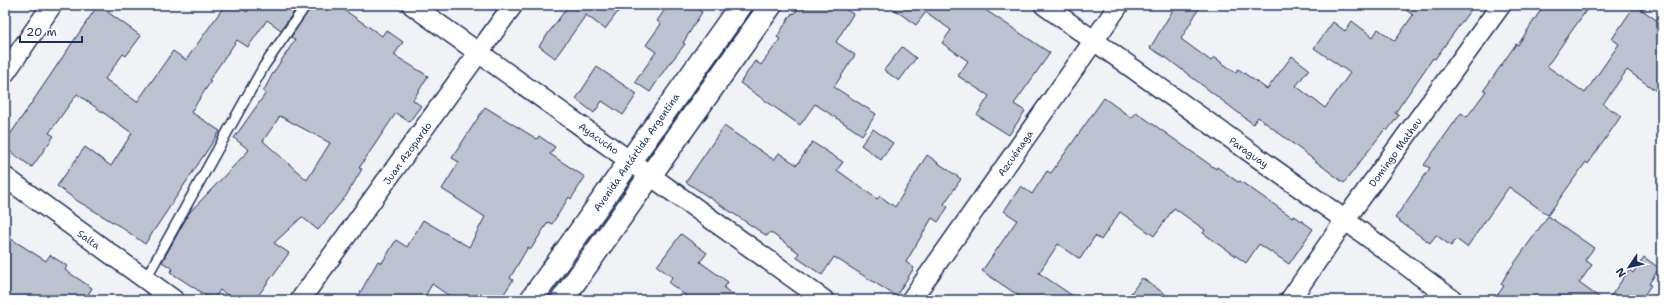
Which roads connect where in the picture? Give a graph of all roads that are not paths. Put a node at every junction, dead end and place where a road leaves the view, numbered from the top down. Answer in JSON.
{"nodes":[{"id":1,"x":52,"y":5,"type":"edge"},
{"id":2,"x":306,"y":5,"type":"edge"},
{"id":3,"x":412,"y":5,"type":"edge"},
{"id":4,"x":513,"y":5,"type":"edge"},
{"id":5,"x":741,"y":5,"type":"edge"},
{"id":6,"x":771,"y":5,"type":"edge"},
{"id":7,"x":1044,"y":5,"type":"edge"},
{"id":8,"x":1119,"y":5,"type":"edge"},
{"id":9,"x":1501,"y":5,"type":"edge"},
{"id":10,"x":1094,"y":41,"type":"junction"},
{"id":11,"x":478,"y":53,"type":"junction"},
{"id":12,"x":5,"y":73,"type":"edge"},
{"id":13,"x":630,"y":160,"type":"junction"},
{"id":14,"x":651,"y":175,"type":"junction"},
{"id":15,"x":5,"y":177,"type":"edge"},
{"id":16,"x":1345,"y":220,"type":"junction"},
{"id":17,"x":145,"y":280,"type":"junction"},
{"id":18,"x":174,"y":300,"type":"edge"},
{"id":19,"x":300,"y":300,"type":"edge"},
{"id":20,"x":531,"y":300,"type":"edge"},
{"id":21,"x":562,"y":300,"type":"edge"},
{"id":22,"x":824,"y":300,"type":"edge"},
{"id":23,"x":910,"y":300,"type":"edge"},
{"id":24,"x":1290,"y":300,"type":"edge"},
{"id":25,"x":1453,"y":300,"type":"edge"}],
"edges":[{"from":1,"to":12,"type":"street"},
{"from":2,"to":17,"type":"lane"},
{"from":3,"to":11,"type":"street","name":"Ayacucho"},
{"from":4,"to":11,"type":"street","name":"Juan Azopardo"},
{"from":5,"to":13,"type":"main road","name":"Avenida Antártida Argentina"},
{"from":6,"to":14,"type":"main road"},
{"from":7,"to":10,"type":"street","name":"Paraguay"},
{"from":8,"to":10,"type":"street","name":"Azcuénaga"},
{"from":9,"to":16,"type":"street","name":"Domingo Matheu"},
{"from":10,"to":16,"type":"street","name":"Paraguay"},
{"from":10,"to":23,"type":"street","name":"Azcuénaga"},
{"from":11,"to":13,"type":"street","name":"Ayacucho"},
{"from":11,"to":19,"type":"street","name":"Juan Azopardo"},
{"from":13,"to":14,"type":"street","name":"Ayacucho"},
{"from":13,"to":20,"type":"main road","name":"Avenida Antártida Argentina"},
{"from":14,"to":21,"type":"main road"},
{"from":14,"to":22,"type":"street","name":"Ayacucho"},
{"from":15,"to":17,"type":"street","name":"Salta"},
{"from":16,"to":24,"type":"street","name":"Domingo Matheu"},
{"from":16,"to":25,"type":"street","name":"Paraguay"},
{"from":17,"to":18,"type":"street","name":"Salta"}]}
